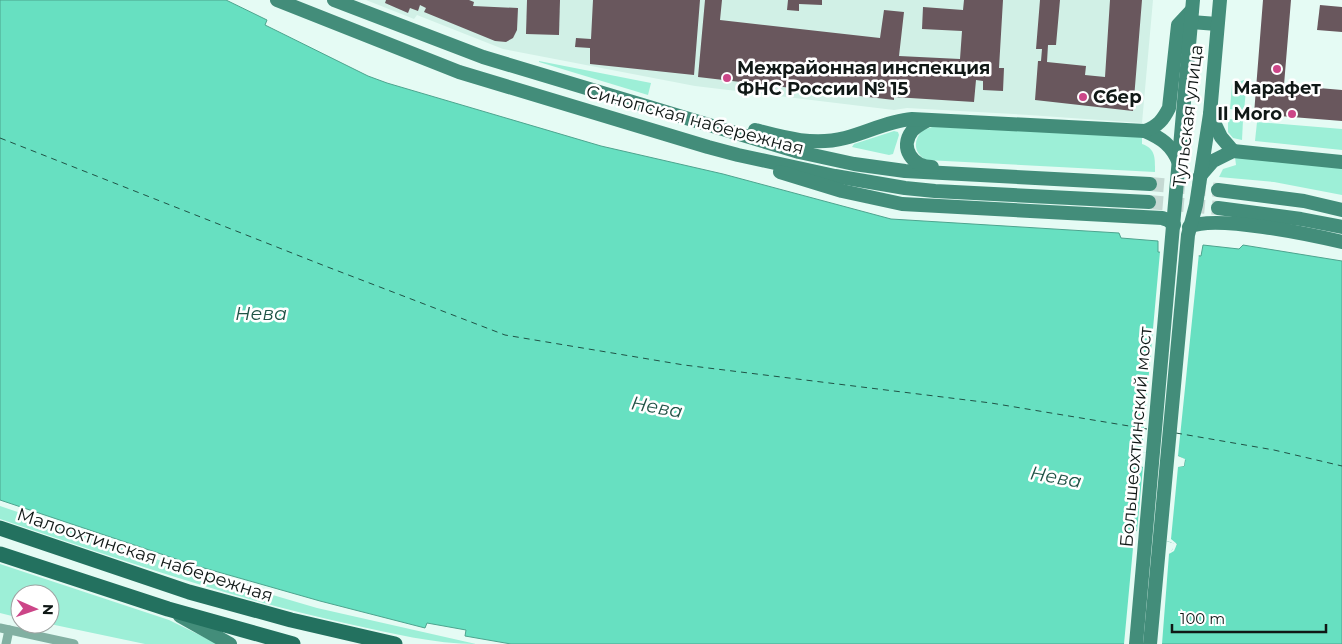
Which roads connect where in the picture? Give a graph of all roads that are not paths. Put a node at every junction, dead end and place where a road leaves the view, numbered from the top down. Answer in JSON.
{"nodes":[{"id":1,"x":277,"y":0,"type":"edge"},
{"id":2,"x":334,"y":0,"type":"edge"},
{"id":3,"x":1220,"y":0,"type":"edge"},
{"id":4,"x":1192,"y":11,"type":"edge"},
{"id":5,"x":1217,"y":24,"type":"junction"},
{"id":6,"x":1210,"y":114,"type":"junction"},
{"id":7,"x":928,"y":120,"type":"junction"},
{"id":8,"x":1145,"y":131,"type":"junction"},
{"id":9,"x":732,"y":132,"type":"junction"},
{"id":10,"x":1232,"y":150,"type":"junction"},
{"id":11,"x":765,"y":162,"type":"junction"},
{"id":12,"x":1342,"y":162,"type":"edge"},
{"id":13,"x":1179,"y":163,"type":"junction"},
{"id":14,"x":964,"y":174,"type":"junction"},
{"id":15,"x":1200,"y":176,"type":"junction"},
{"id":16,"x":1150,"y":184,"type":"tunnel mouth"},
{"id":17,"x":1218,"y":190,"type":"tunnel mouth"},
{"id":18,"x":1149,"y":202,"type":"tunnel mouth"},
{"id":19,"x":1218,"y":208,"type":"tunnel mouth"},
{"id":20,"x":1342,"y":210,"type":"edge"},
{"id":21,"x":1342,"y":227,"type":"edge"},
{"id":22,"x":1174,"y":229,"type":"junction"},
{"id":23,"x":1189,"y":231,"type":"junction"},
{"id":24,"x":1342,"y":242,"type":"edge"},
{"id":25,"x":0,"y":528,"type":"edge"},
{"id":26,"x":0,"y":554,"type":"edge"},
{"id":27,"x":168,"y":609,"type":"junction"},
{"id":28,"x":5,"y":629,"type":"edge"},
{"id":29,"x":6,"y":644,"type":"edge"},
{"id":30,"x":74,"y":644,"type":"edge"},
{"id":31,"x":230,"y":644,"type":"edge"},
{"id":32,"x":293,"y":644,"type":"edge"},
{"id":33,"x":395,"y":644,"type":"edge"},
{"id":34,"x":1136,"y":644,"type":"edge"},
{"id":35,"x":1150,"y":644,"type":"edge"}],
"edges":[{"from":1,"to":11,"type":"main road","name":"Синопская набережная"},
{"from":2,"to":9,"type":"main road","name":"Синопская набережная"},
{"from":3,"to":5,"type":"main road","name":"Тульская улица"},
{"from":4,"to":5,"type":"main road"},
{"from":4,"to":8,"type":"main road"},
{"from":4,"to":13,"type":"main road","name":"Тульская улица"},
{"from":5,"to":6,"type":"main road","name":"Тульская улица"},
{"from":6,"to":10,"type":"main road"},
{"from":6,"to":15,"type":"main road","name":"Тульская улица"},
{"from":7,"to":8,"type":"main road"},
{"from":7,"to":9,"type":"main road"},
{"from":7,"to":14,"type":"main road"},
{"from":8,"to":13,"type":"main road"},
{"from":9,"to":14,"type":"main road","name":"Синопская набережная"},
{"from":10,"to":12,"type":"main road"},
{"from":10,"to":15,"type":"main road"},
{"from":11,"to":18,"type":"main road","name":"Синопская набережная"},
{"from":11,"to":22,"type":"main road"},
{"from":13,"to":22,"type":"main road","name":"Тульская улица"},
{"from":14,"to":16,"type":"main road","name":"Синопская набережная"},
{"from":15,"to":23,"type":"main road","name":"Тульская улица"},
{"from":17,"to":20,"type":"main road"},
{"from":19,"to":21,"type":"main road"},
{"from":22,"to":34,"type":"main road","name":"Большеохтинский мост"},
{"from":23,"to":24,"type":"main road"},
{"from":23,"to":35,"type":"main road","name":"Большеохтинский мост"},
{"from":25,"to":33,"type":"main road","name":"Малоохтинская набережная"},
{"from":26,"to":27,"type":"main road"},
{"from":27,"to":31,"type":"main road"},
{"from":27,"to":32,"type":"main road"},
{"from":28,"to":29,"type":"street"},
{"from":28,"to":30,"type":"street"}]}
